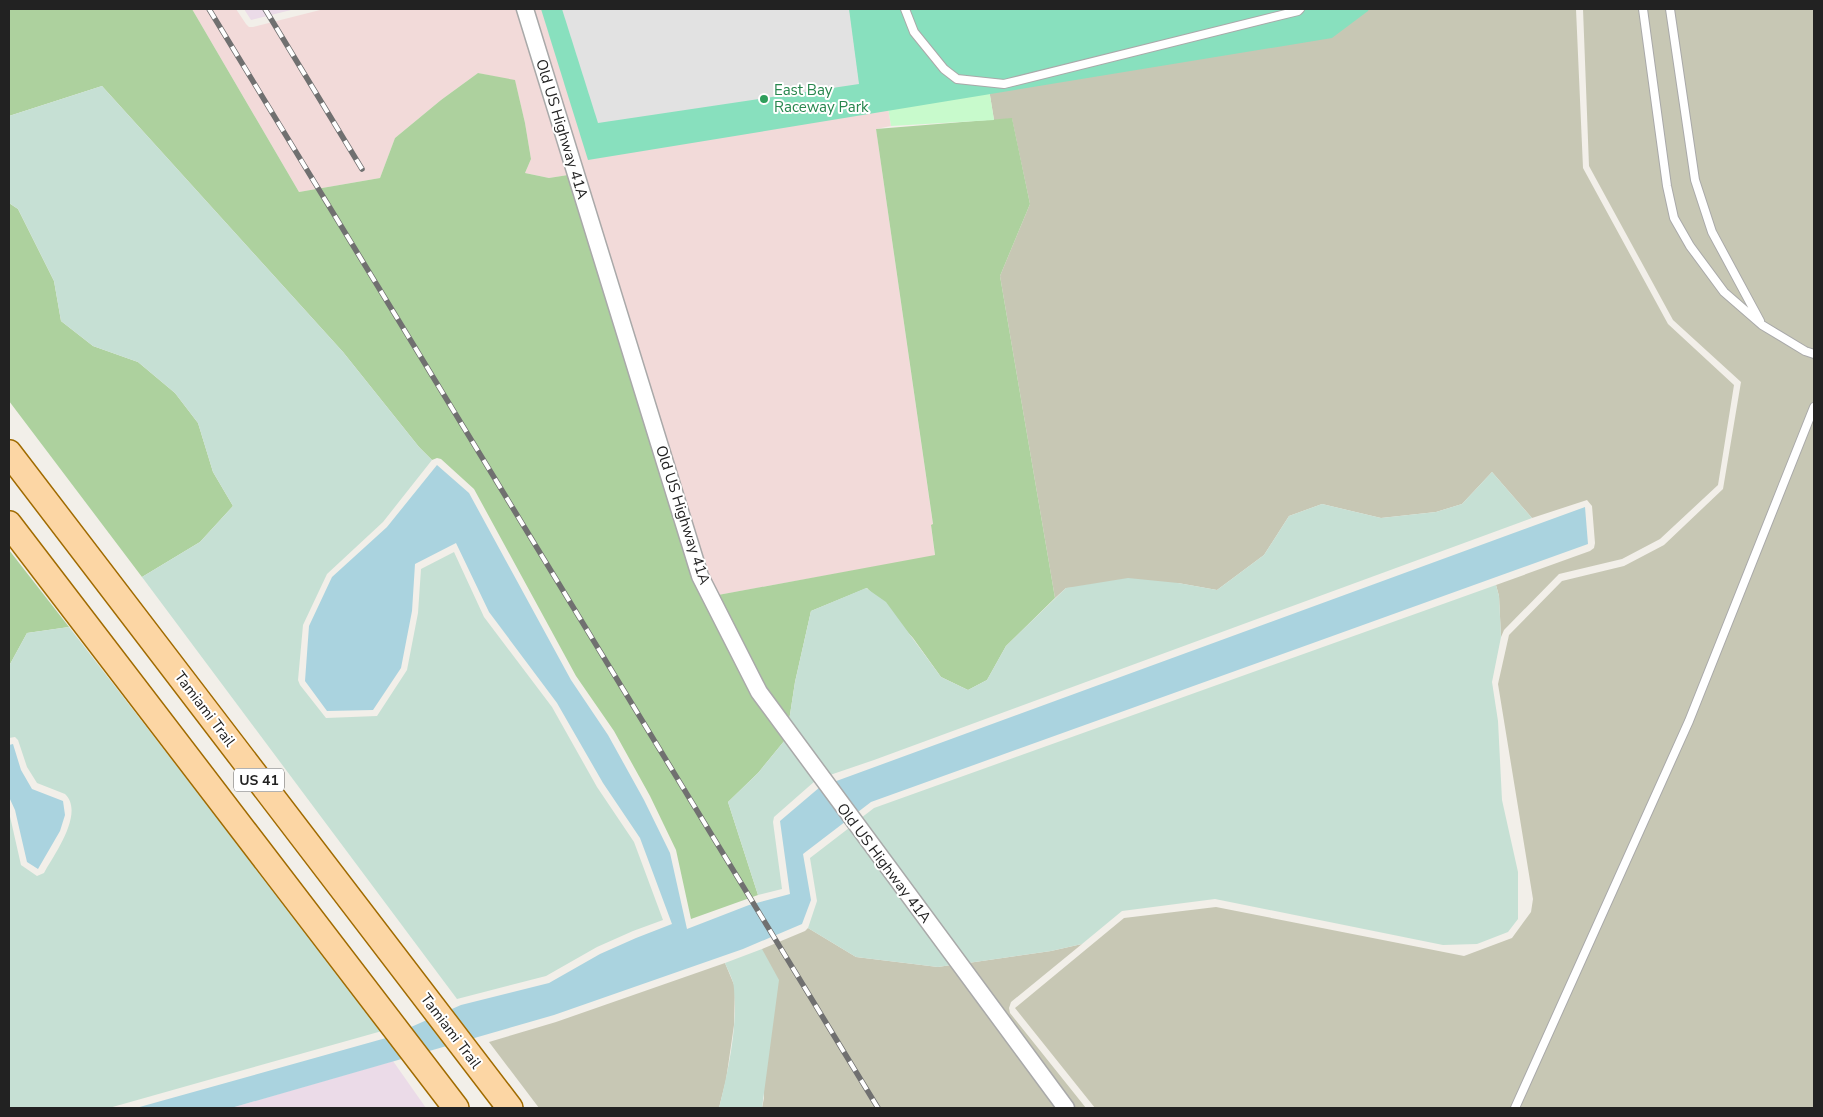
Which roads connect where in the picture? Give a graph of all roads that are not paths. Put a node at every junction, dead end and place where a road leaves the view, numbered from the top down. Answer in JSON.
{"nodes":[{"id":1,"x":525,"y":9,"type":"edge"},
{"id":2,"x":905,"y":9,"type":"edge"},
{"id":3,"x":1300,"y":9,"type":"edge"},
{"id":4,"x":1643,"y":9,"type":"edge"},
{"id":5,"x":1670,"y":9,"type":"edge"},
{"id":6,"x":1762,"y":325,"type":"junction"},
{"id":7,"x":1814,"y":354,"type":"edge"},
{"id":8,"x":1814,"y":407,"type":"edge"},
{"id":9,"x":9,"y":452,"type":"edge"},
{"id":10,"x":9,"y":524,"type":"edge"},
{"id":11,"x":456,"y":1108,"type":"edge"},
{"id":12,"x":510,"y":1108,"type":"edge"},
{"id":13,"x":1066,"y":1108,"type":"edge"},
{"id":14,"x":1515,"y":1108,"type":"edge"}],
"edges":[{"from":1,"to":13,"type":"street","name":"Old US Highway 41A"},
{"from":2,"to":3,"type":"lane"},
{"from":4,"to":6,"type":"lane"},
{"from":5,"to":6,"type":"lane"},
{"from":6,"to":7,"type":"lane"},
{"from":8,"to":14,"type":"lane"},
{"from":9,"to":12,"type":"main road","name":"Tamiami Trail","number":"US 41"},
{"from":10,"to":11,"type":"main road","number":"US 41"}]}
